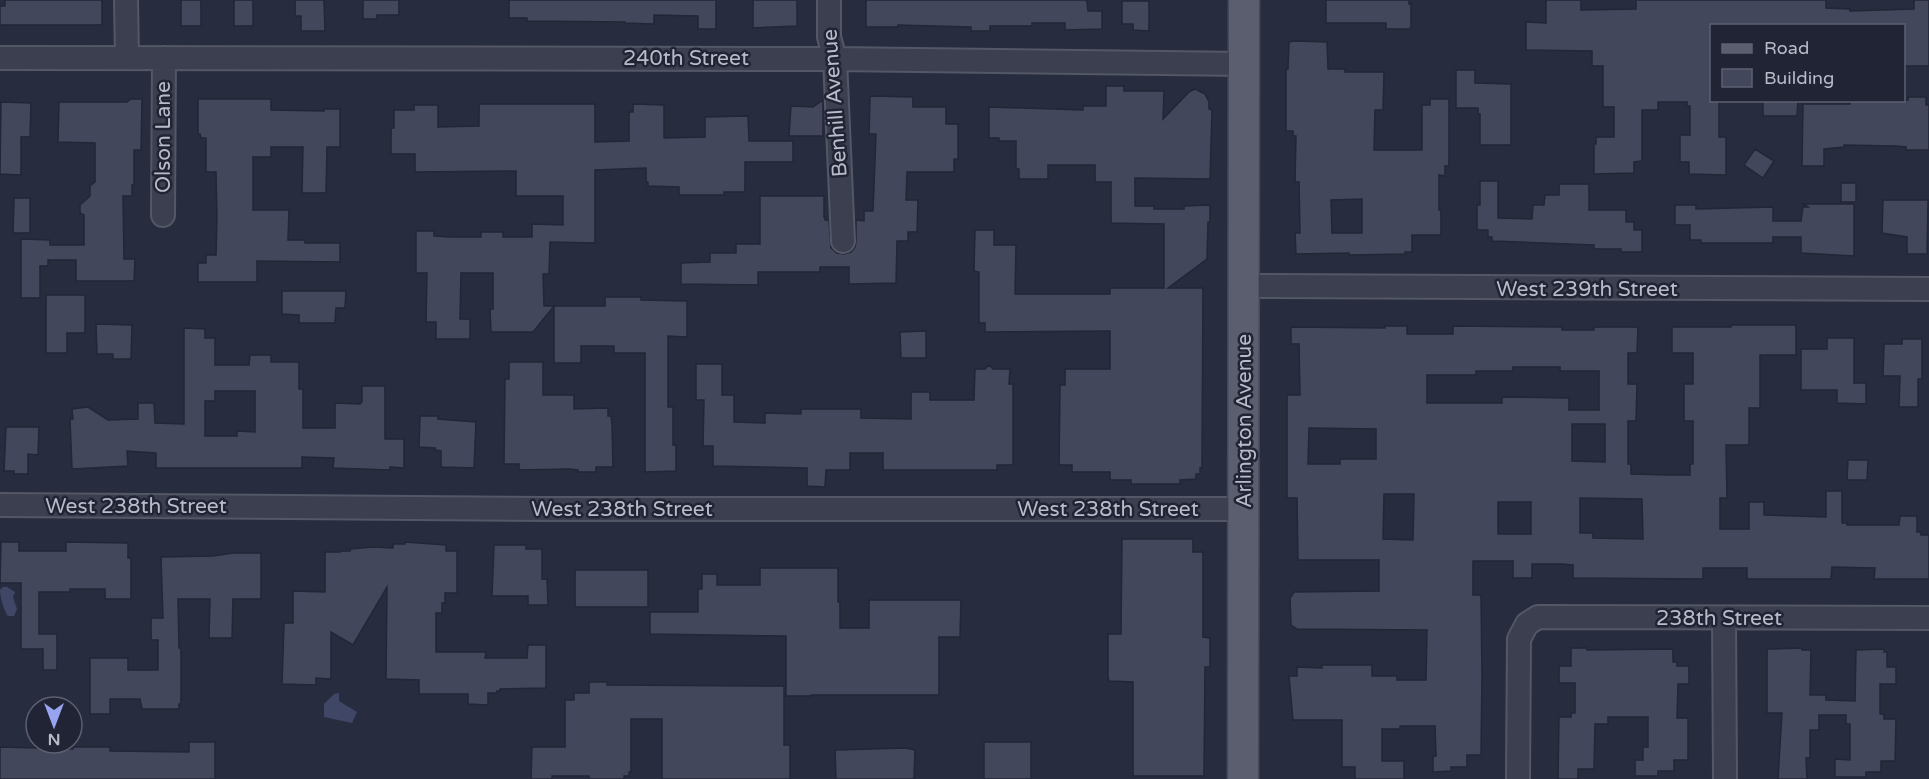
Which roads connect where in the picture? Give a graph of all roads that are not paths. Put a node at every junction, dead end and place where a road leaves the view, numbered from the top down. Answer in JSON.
{"nodes":[{"id":1,"x":126,"y":0,"type":"edge"},
{"id":2,"x":829,"y":0,"type":"edge"},
{"id":3,"x":1244,"y":0,"type":"edge"},
{"id":4,"x":0,"y":58,"type":"edge"},
{"id":5,"x":127,"y":58,"type":"junction"},
{"id":6,"x":164,"y":58,"type":"junction"},
{"id":7,"x":835,"y":58,"type":"junction"},
{"id":8,"x":1245,"y":64,"type":"junction"},
{"id":9,"x":162,"y":215,"type":"dead end"},
{"id":10,"x":843,"y":242,"type":"dead end"},
{"id":11,"x":1245,"y":286,"type":"junction"},
{"id":12,"x":1929,"y":290,"type":"edge"},
{"id":13,"x":0,"y":505,"type":"edge"},
{"id":14,"x":1244,"y":508,"type":"junction"},
{"id":15,"x":1724,"y":618,"type":"junction"},
{"id":16,"x":1929,"y":618,"type":"edge"},
{"id":17,"x":1244,"y":779,"type":"edge"},
{"id":18,"x":1518,"y":779,"type":"edge"},
{"id":19,"x":1725,"y":779,"type":"edge"}],
"edges":[{"from":1,"to":5,"type":"street"},
{"from":2,"to":7,"type":"street","name":"Benhill Avenue"},
{"from":3,"to":8,"type":"main road","name":"Arlington Avenue"},
{"from":4,"to":5,"type":"street","name":"240th Street"},
{"from":5,"to":6,"type":"street","name":"240th Street"},
{"from":6,"to":7,"type":"street","name":"240th Street"},
{"from":6,"to":9,"type":"street","name":"Olson Lane"},
{"from":7,"to":8,"type":"street","name":"240th Street"},
{"from":7,"to":10,"type":"street","name":"Benhill Avenue"},
{"from":8,"to":11,"type":"main road","name":"Arlington Avenue"},
{"from":11,"to":12,"type":"street","name":"West 239th Street"},
{"from":11,"to":14,"type":"main road","name":"Arlington Avenue"},
{"from":13,"to":14,"type":"street","name":"West 238th Street"},
{"from":14,"to":17,"type":"main road","name":"Arlington Avenue"},
{"from":15,"to":16,"type":"street","name":"238th Street"},
{"from":15,"to":18,"type":"street","name":"238th Street"},
{"from":15,"to":19,"type":"street"}]}
